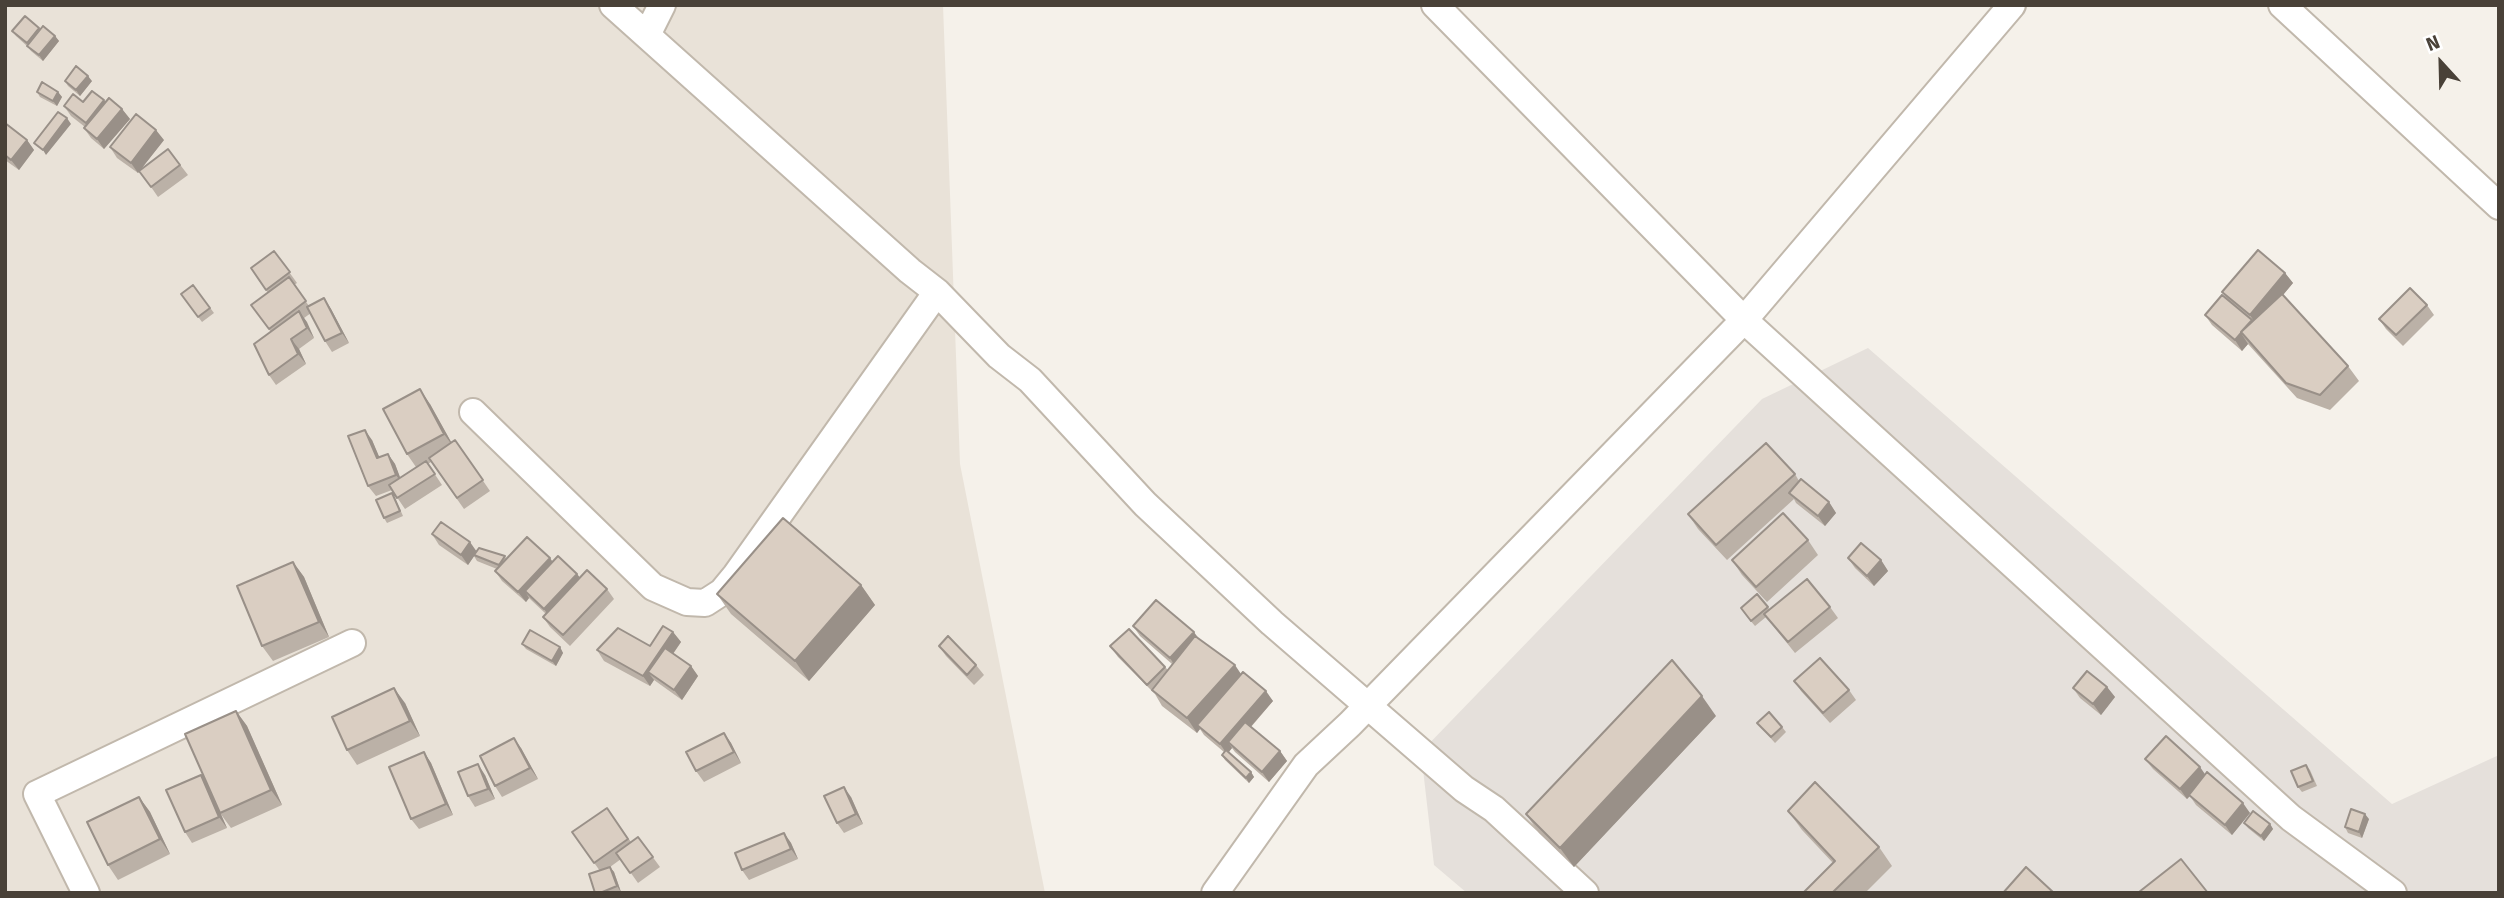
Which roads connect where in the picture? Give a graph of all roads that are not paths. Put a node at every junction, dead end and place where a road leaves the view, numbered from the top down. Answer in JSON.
{"nodes":[{"id":1,"x":612,"y":5,"type":"edge"},
{"id":2,"x":662,"y":5,"type":"edge"},
{"id":3,"x":1435,"y":5,"type":"edge"},
{"id":4,"x":2012,"y":5,"type":"edge"},
{"id":5,"x":2282,"y":5,"type":"edge"},
{"id":6,"x":647,"y":36,"type":"junction"},
{"id":7,"x":2499,"y":206,"type":"edge"},
{"id":8,"x":937,"y":292,"type":"junction"},
{"id":9,"x":1744,"y":320,"type":"junction"},
{"id":10,"x":473,"y":412,"type":"dead end"},
{"id":11,"x":352,"y":643,"type":"dead end"},
{"id":12,"x":1366,"y":706,"type":"junction"},
{"id":13,"x":86,"y":893,"type":"edge"},
{"id":14,"x":1215,"y":893,"type":"edge"},
{"id":15,"x":1585,"y":893,"type":"edge"},
{"id":16,"x":2393,"y":893,"type":"edge"}],
"edges":[{"from":1,"to":6,"type":"street"},
{"from":2,"to":6,"type":"street"},
{"from":3,"to":9,"type":"street"},
{"from":4,"to":9,"type":"street"},
{"from":5,"to":7,"type":"street"},
{"from":6,"to":8,"type":"street"},
{"from":8,"to":10,"type":"street"},
{"from":8,"to":12,"type":"street"},
{"from":9,"to":12,"type":"street"},
{"from":9,"to":16,"type":"street"},
{"from":11,"to":13,"type":"street"},
{"from":12,"to":14,"type":"street"},
{"from":12,"to":15,"type":"street"}]}
